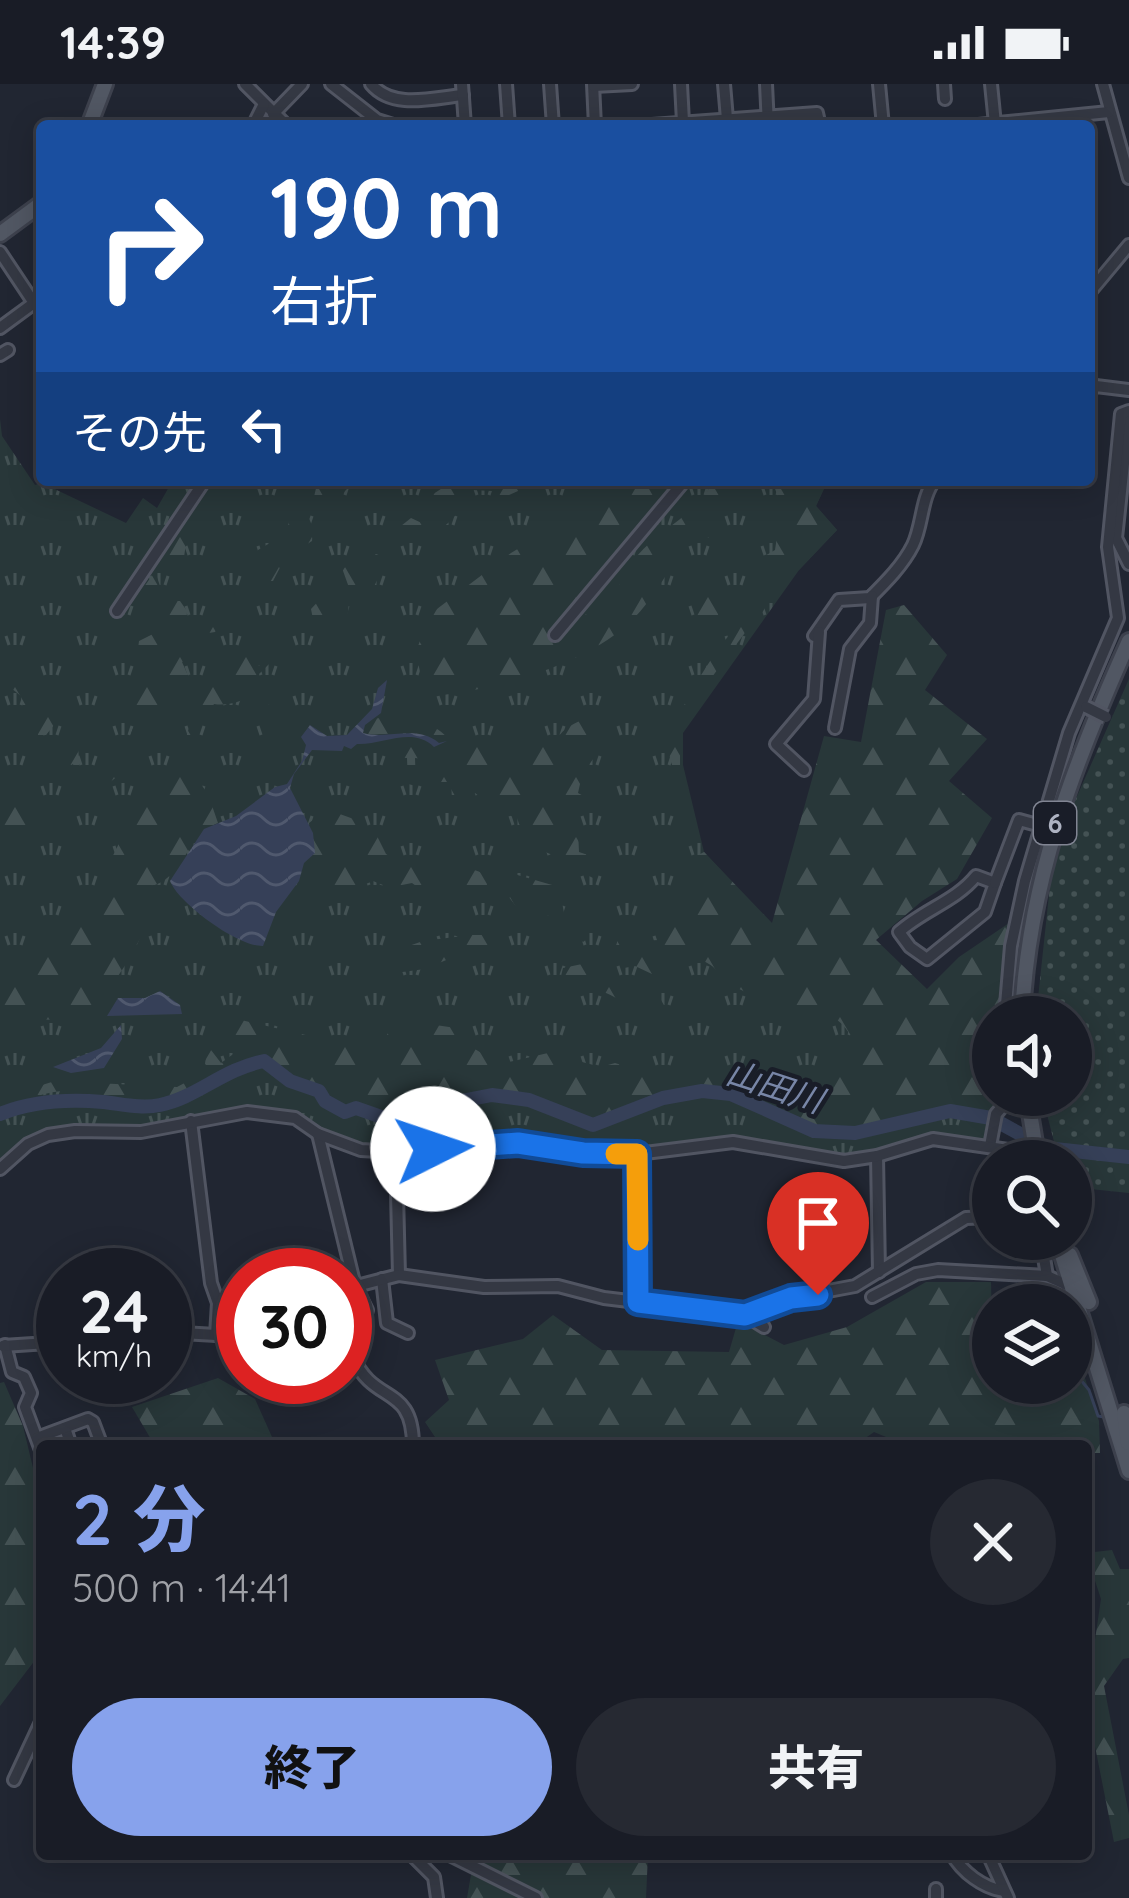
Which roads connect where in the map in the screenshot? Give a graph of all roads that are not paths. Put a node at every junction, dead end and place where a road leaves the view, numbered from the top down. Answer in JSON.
{"nodes":[{"id":1,"x":105,"y":84,"type":"edge"},
{"id":2,"x":245,"y":84,"type":"edge"},
{"id":3,"x":302,"y":84,"type":"edge"},
{"id":4,"x":331,"y":84,"type":"edge"},
{"id":5,"x":371,"y":84,"type":"edge"},
{"id":6,"x":506,"y":84,"type":"edge"},
{"id":7,"x":550,"y":84,"type":"edge"},
{"id":8,"x":632,"y":84,"type":"edge"},
{"id":9,"x":681,"y":84,"type":"edge"},
{"id":10,"x":724,"y":84,"type":"edge"},
{"id":11,"x":766,"y":84,"type":"edge"},
{"id":12,"x":882,"y":84,"type":"edge"},
{"id":13,"x":991,"y":84,"type":"edge"},
{"id":14,"x":1102,"y":84,"type":"edge"},
{"id":15,"x":594,"y":85,"type":"edge"},
{"id":16,"x":462,"y":90,"type":"edge"},
{"id":17,"x":944,"y":92,"type":"edge"},
{"id":18,"x":960,"y":93,"type":"dead end"},
{"id":19,"x":269,"y":109,"type":"junction"},
{"id":20,"x":1108,"y":112,"type":"junction"},
{"id":21,"x":727,"y":118,"type":"junction"},
{"id":22,"x":91,"y":120,"type":"edge"},
{"id":23,"x":259,"y":120,"type":"edge"},
{"id":24,"x":281,"y":120,"type":"edge"},
{"id":25,"x":377,"y":120,"type":"edge"},
{"id":26,"x":464,"y":120,"type":"edge"},
{"id":27,"x":509,"y":120,"type":"edge"},
{"id":28,"x":553,"y":120,"type":"edge"},
{"id":29,"x":595,"y":120,"type":"edge"},
{"id":30,"x":683,"y":120,"type":"edge"},
{"id":31,"x":705,"y":120,"type":"edge"},
{"id":32,"x":768,"y":120,"type":"edge"},
{"id":33,"x":819,"y":120,"type":"edge"},
{"id":34,"x":883,"y":120,"type":"edge"},
{"id":35,"x":995,"y":120,"type":"edge"},
{"id":36,"x":1055,"y":120,"type":"edge"},
{"id":37,"x":1129,"y":178,"type":"edge"},
{"id":38,"x":36,"y":207,"type":"edge"},
{"id":39,"x":0,"y":234,"type":"edge"},
{"id":40,"x":1129,"y":244,"type":"edge"},
{"id":41,"x":0,"y":252,"type":"edge"},
{"id":42,"x":1095,"y":286,"type":"edge"},
{"id":43,"x":1,"y":326,"type":"edge"},
{"id":44,"x":1095,"y":387,"type":"edge"},
{"id":45,"x":1129,"y":390,"type":"edge"},
{"id":46,"x":1129,"y":414,"type":"edge"},
{"id":47,"x":201,"y":486,"type":"edge"},
{"id":48,"x":680,"y":486,"type":"edge"},
{"id":49,"x":926,"y":486,"type":"edge"},
{"id":50,"x":1129,"y":564,"type":"edge"},
{"id":51,"x":872,"y":596,"type":"junction"},
{"id":52,"x":117,"y":611,"type":"dead end"},
{"id":53,"x":555,"y":635,"type":"dead end"},
{"id":54,"x":1129,"y":641,"type":"edge"},
{"id":55,"x":1088,"y":692,"type":"junction"},
{"id":56,"x":1106,"y":717,"type":"dead end"},
{"id":57,"x":836,"y":728,"type":"dead end"},
{"id":58,"x":804,"y":770,"type":"dead end"},
{"id":59,"x":1041,"y":826,"type":"junction"},
{"id":60,"x":995,"y":883,"type":"junction"},
{"id":61,"x":1007,"y":996,"type":"edge"},
{"id":62,"x":1023,"y":996,"type":"edge"},
{"id":63,"x":191,"y":1121,"type":"junction"},
{"id":64,"x":318,"y":1134,"type":"junction"},
{"id":65,"x":972,"y":1144,"type":"edge"},
{"id":66,"x":396,"y":1152,"type":"junction"},
{"id":67,"x":637,"y":1154,"type":"junction"},
{"id":68,"x":877,"y":1156,"type":"junction"},
{"id":69,"x":0,"y":1169,"type":"edge"},
{"id":70,"x":972,"y":1218,"type":"edge"},
{"id":71,"x":342,"y":1248,"type":"edge"},
{"id":72,"x":1044,"y":1260,"type":"edge"},
{"id":73,"x":879,"y":1272,"type":"junction"},
{"id":74,"x":399,"y":1275,"type":"junction"},
{"id":75,"x":1047,"y":1276,"type":"junction"},
{"id":76,"x":382,"y":1279,"type":"junction"},
{"id":77,"x":372,"y":1282,"type":"edge"},
{"id":78,"x":1065,"y":1284,"type":"dead end"},
{"id":79,"x":216,"y":1297,"type":"edge"},
{"id":80,"x":872,"y":1297,"type":"dead end"},
{"id":81,"x":638,"y":1302,"type":"junction"},
{"id":82,"x":745,"y":1315,"type":"junction"},
{"id":83,"x":764,"y":1327,"type":"dead end"},
{"id":84,"x":408,"y":1333,"type":"dead end"},
{"id":85,"x":192,"y":1334,"type":"edge"},
{"id":86,"x":216,"y":1335,"type":"edge"},
{"id":87,"x":1092,"y":1336,"type":"edge"},
{"id":88,"x":36,"y":1344,"type":"edge"},
{"id":89,"x":2,"y":1346,"type":"edge"},
{"id":90,"x":1092,"y":1346,"type":"edge"},
{"id":91,"x":372,"y":1384,"type":"edge"},
{"id":92,"x":1124,"y":1413,"type":"dead end"},
{"id":93,"x":65,"y":1428,"type":"junction"},
{"id":94,"x":37,"y":1438,"type":"joint"},
{"id":95,"x":69,"y":1440,"type":"edge"},
{"id":96,"x":100,"y":1440,"type":"edge"},
{"id":97,"x":413,"y":1440,"type":"edge"},
{"id":98,"x":1129,"y":1446,"type":"edge"},
{"id":99,"x":1112,"y":1456,"type":"dead end"},
{"id":100,"x":1129,"y":1471,"type":"edge"},
{"id":101,"x":36,"y":1733,"type":"edge"},
{"id":102,"x":14,"y":1780,"type":"dead end"},
{"id":103,"x":417,"y":1860,"type":"edge"},
{"id":104,"x":460,"y":1860,"type":"edge"},
{"id":105,"x":956,"y":1860,"type":"edge"},
{"id":106,"x":991,"y":1860,"type":"edge"},
{"id":107,"x":1006,"y":1895,"type":"edge"},
{"id":108,"x":437,"y":1898,"type":"edge"},
{"id":109,"x":536,"y":1898,"type":"edge"}],
"edges":[{"from":1,"to":22,"type":"main road"},
{"from":2,"to":19,"type":"street"},
{"from":3,"to":19,"type":"street"},
{"from":4,"to":25,"type":"street"},
{"from":5,"to":16,"type":"street"},
{"from":6,"to":27,"type":"street"},
{"from":7,"to":28,"type":"street"},
{"from":8,"to":15,"type":"street"},
{"from":9,"to":30,"type":"street"},
{"from":10,"to":21,"type":"street"},
{"from":11,"to":32,"type":"street"},
{"from":12,"to":34,"type":"street"},
{"from":13,"to":35,"type":"street"},
{"from":14,"to":20,"type":"street"},
{"from":15,"to":29,"type":"street"},
{"from":16,"to":26,"type":"street"},
{"from":17,"to":18,"type":"street"},
{"from":19,"to":23,"type":"street"},
{"from":19,"to":24,"type":"street"},
{"from":20,"to":36,"type":"street"},
{"from":20,"to":37,"type":"street"},
{"from":21,"to":31,"type":"street"},
{"from":21,"to":32,"type":"street"},
{"from":32,"to":33,"type":"street"},
{"from":38,"to":39,"type":"main road"},
{"from":40,"to":42,"type":"street"},
{"from":41,"to":43,"type":"street"},
{"from":44,"to":45,"type":"street"},
{"from":46,"to":50,"type":"street"},
{"from":46,"to":55,"type":"street"},
{"from":47,"to":52,"type":"street"},
{"from":48,"to":53,"type":"street"},
{"from":49,"to":51,"type":"street"},
{"from":51,"to":57,"type":"street"},
{"from":51,"to":58,"type":"street"},
{"from":54,"to":62,"type":"main road","number":"6"},
{"from":55,"to":56,"type":"street","bridge":true},
{"from":55,"to":59,"type":"street"},
{"from":59,"to":60,"type":"street"},
{"from":59,"to":61,"type":"street"},
{"from":60,"to":60,"type":"street"},
{"from":63,"to":64,"type":"street"},
{"from":63,"to":69,"type":"street"},
{"from":63,"to":79,"type":"street"},
{"from":64,"to":66,"type":"street"},
{"from":64,"to":71,"type":"street"},
{"from":65,"to":68,"type":"street"},
{"from":66,"to":67,"type":"street"},
{"from":66,"to":74,"type":"street"},
{"from":67,"to":68,"type":"street"},
{"from":67,"to":81,"type":"street"},
{"from":68,"to":73,"type":"street"},
{"from":70,"to":73,"type":"street"},
{"from":72,"to":75,"type":"street"},
{"from":73,"to":82,"type":"street"},
{"from":74,"to":76,"type":"street"},
{"from":74,"to":81,"type":"street"},
{"from":75,"to":78,"type":"street"},
{"from":75,"to":80,"type":"street"},
{"from":76,"to":77,"type":"street"},
{"from":76,"to":84,"type":"street"},
{"from":81,"to":82,"type":"street"},
{"from":82,"to":83,"type":"street"},
{"from":85,"to":86,"type":"street"},
{"from":87,"to":100,"type":"main road"},
{"from":88,"to":89,"type":"street"},
{"from":89,"to":94,"type":"street"},
{"from":90,"to":99,"type":"main road"},
{"from":91,"to":97,"type":"street"},
{"from":92,"to":98,"type":"main road"},
{"from":93,"to":94,"type":"street"},
{"from":93,"to":95,"type":"street"},
{"from":93,"to":96,"type":"street"},
{"from":101,"to":102,"type":"street"},
{"from":103,"to":108,"type":"street"},
{"from":104,"to":109,"type":"street"},
{"from":105,"to":107,"type":"street"},
{"from":106,"to":107,"type":"street"}]}
